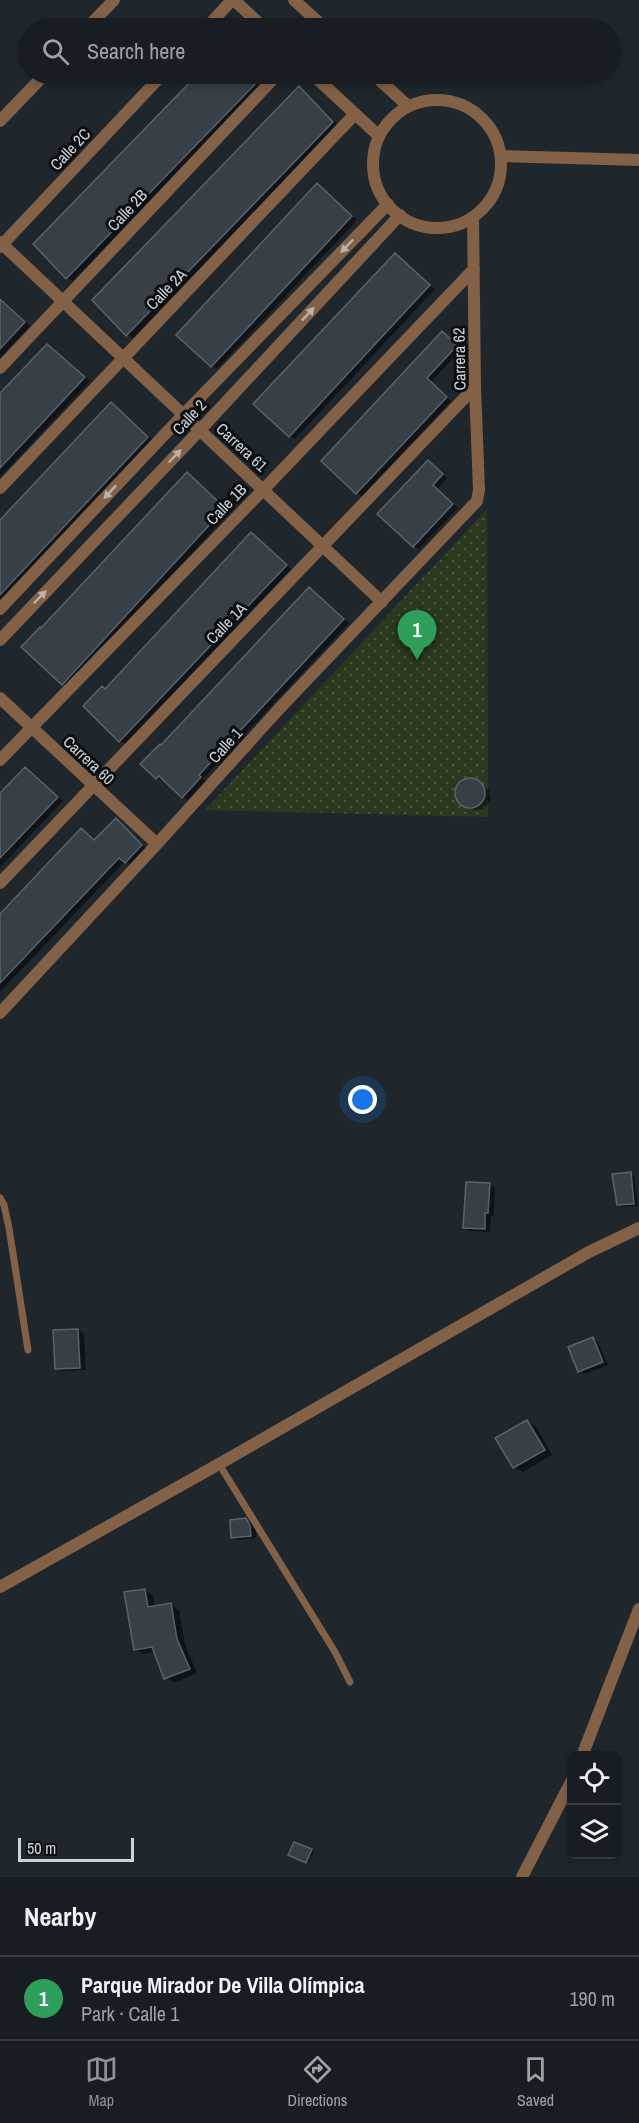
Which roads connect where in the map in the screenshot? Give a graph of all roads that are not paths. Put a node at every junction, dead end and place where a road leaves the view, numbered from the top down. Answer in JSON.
{"nodes":[{"id":1,"x":114,"y":0,"type":"edge"},
{"id":2,"x":233,"y":0,"type":"edge"},
{"id":3,"x":294,"y":0,"type":"edge"},
{"id":4,"x":97,"y":18,"type":"edge"},
{"id":5,"x":216,"y":18,"type":"edge"},
{"id":6,"x":253,"y":18,"type":"edge"},
{"id":7,"x":313,"y":18,"type":"edge"},
{"id":8,"x":35,"y":84,"type":"edge"},
{"id":9,"x":154,"y":84,"type":"edge"},
{"id":10,"x":269,"y":84,"type":"edge"},
{"id":11,"x":323,"y":84,"type":"edge"},
{"id":12,"x":384,"y":84,"type":"edge"},
{"id":13,"x":408,"y":106,"type":"junction"},
{"id":14,"x":355,"y":114,"type":"junction"},
{"id":15,"x":0,"y":121,"type":"edge"},
{"id":16,"x":379,"y":136,"type":"junction"},
{"id":17,"x":502,"y":156,"type":"junction"},
{"id":18,"x":639,"y":160,"type":"edge"},
{"id":19,"x":388,"y":204,"type":"junction"},
{"id":20,"x":400,"y":215,"type":"junction"},
{"id":21,"x":473,"y":217,"type":"junction"},
{"id":22,"x":1,"y":245,"type":"edge"},
{"id":23,"x":474,"y":269,"type":"junction"},
{"id":24,"x":63,"y":302,"type":"junction"},
{"id":25,"x":123,"y":358,"type":"junction"},
{"id":26,"x":0,"y":368,"type":"edge"},
{"id":27,"x":475,"y":387,"type":"junction"},
{"id":28,"x":183,"y":415,"type":"junction"},
{"id":29,"x":200,"y":430,"type":"junction"},
{"id":30,"x":0,"y":488,"type":"edge"},
{"id":31,"x":263,"y":490,"type":"junction"},
{"id":32,"x":477,"y":501,"type":"joint"},
{"id":33,"x":323,"y":546,"type":"junction"},
{"id":34,"x":382,"y":602,"type":"junction"},
{"id":35,"x":0,"y":609,"type":"edge"},
{"id":36,"x":0,"y":640,"type":"edge"},
{"id":37,"x":0,"y":698,"type":"edge"},
{"id":38,"x":31,"y":727,"type":"junction"},
{"id":39,"x":0,"y":760,"type":"edge"},
{"id":40,"x":92,"y":785,"type":"junction"},
{"id":41,"x":157,"y":844,"type":"junction"},
{"id":42,"x":0,"y":883,"type":"edge"},
{"id":43,"x":0,"y":1013,"type":"edge"},
{"id":44,"x":0,"y":1198,"type":"edge"},
{"id":45,"x":639,"y":1228,"type":"edge"},
{"id":46,"x":28,"y":1350,"type":"dead end"},
{"id":47,"x":219,"y":1464,"type":"junction"},
{"id":48,"x":0,"y":1587,"type":"edge"},
{"id":49,"x":639,"y":1609,"type":"edge"},
{"id":50,"x":350,"y":1682,"type":"dead end"},
{"id":51,"x":584,"y":1751,"type":"edge"},
{"id":52,"x":567,"y":1790,"type":"edge"},
{"id":53,"x":522,"y":1877,"type":"edge"}],
"edges":[{"from":1,"to":4,"type":"street"},
{"from":2,"to":5,"type":"street"},
{"from":2,"to":6,"type":"street"},
{"from":3,"to":7,"type":"street"},
{"from":8,"to":15,"type":"street"},
{"from":9,"to":22,"type":"street","name":"Calle 2C"},
{"from":10,"to":24,"type":"street","name":"Calle 2B"},
{"from":11,"to":14,"type":"street"},
{"from":12,"to":13,"type":"street"},
{"from":13,"to":16,"type":"street"},
{"from":13,"to":17,"type":"street"},
{"from":14,"to":16,"type":"street"},
{"from":14,"to":25,"type":"street","name":"Calle 2A"},
{"from":16,"to":19,"type":"street"},
{"from":17,"to":18,"type":"street"},
{"from":17,"to":21,"type":"street"},
{"from":19,"to":20,"type":"street"},
{"from":19,"to":28,"type":"street","name":"Calle 2","one_way":true},
{"from":20,"to":21,"type":"street"},
{"from":29,"to":20,"type":"street","name":"Calle 2","one_way":true},
{"from":21,"to":23,"type":"street","name":"Carrera 62"},
{"from":22,"to":24,"type":"street","name":"Carrera 61"},
{"from":23,"to":27,"type":"street","name":"Carrera 62"},
{"from":23,"to":31,"type":"street","name":"Calle 1B"},
{"from":24,"to":25,"type":"street","name":"Carrera 61"},
{"from":24,"to":26,"type":"street","name":"Calle 2B"},
{"from":25,"to":28,"type":"street","name":"Carrera 61"},
{"from":25,"to":30,"type":"street","name":"Calle 2A"},
{"from":27,"to":32,"type":"street","name":"Carrera 62"},
{"from":27,"to":33,"type":"street","name":"Calle 1A"},
{"from":28,"to":29,"type":"street","name":"Carrera 61"},
{"from":28,"to":35,"type":"street","name":"Calle 2","one_way":true},
{"from":29,"to":31,"type":"street","name":"Carrera 61"},
{"from":36,"to":29,"type":"street","name":"Calle 2","one_way":true},
{"from":31,"to":33,"type":"street","name":"Carrera 61"},
{"from":31,"to":38,"type":"street","name":"Calle 1B"},
{"from":32,"to":34,"type":"street","name":"Calle 1"},
{"from":33,"to":34,"type":"street","name":"Carrera 61"},
{"from":33,"to":40,"type":"street","name":"Calle 1A"},
{"from":34,"to":41,"type":"street","name":"Calle 1"},
{"from":37,"to":38,"type":"street","name":"Carrera 60"},
{"from":38,"to":39,"type":"street","name":"Calle 1B"},
{"from":38,"to":40,"type":"street","name":"Carrera 60"},
{"from":40,"to":41,"type":"street","name":"Carrera 60"},
{"from":40,"to":42,"type":"street","name":"Calle 1A"},
{"from":41,"to":43,"type":"street","name":"Calle 1"},
{"from":44,"to":46,"type":"lane"},
{"from":45,"to":47,"type":"street"},
{"from":47,"to":48,"type":"street"},
{"from":47,"to":50,"type":"lane"},
{"from":49,"to":51,"type":"street"},
{"from":52,"to":53,"type":"street"}]}
